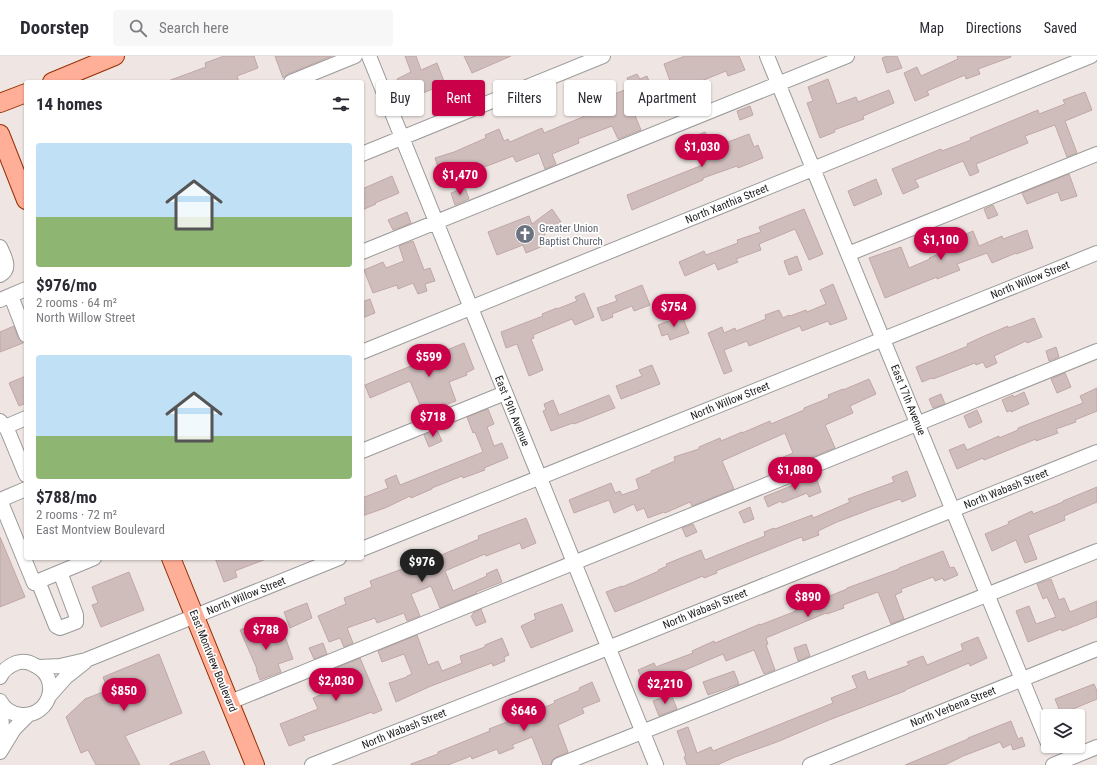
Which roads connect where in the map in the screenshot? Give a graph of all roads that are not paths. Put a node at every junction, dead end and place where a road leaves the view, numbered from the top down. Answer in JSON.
{"nodes":[{"id":1,"x":115,"y":56,"type":"edge"},
{"id":2,"x":355,"y":56,"type":"edge"},
{"id":3,"x":369,"y":56,"type":"edge"},
{"id":4,"x":603,"y":56,"type":"edge"},
{"id":5,"x":767,"y":56,"type":"edge"},
{"id":6,"x":847,"y":56,"type":"edge"},
{"id":7,"x":1091,"y":56,"type":"edge"},
{"id":8,"x":57,"y":80,"type":"edge"},
{"id":9,"x":296,"y":80,"type":"edge"},
{"id":10,"x":779,"y":84,"type":"junction"},
{"id":11,"x":24,"y":94,"type":"edge"},
{"id":12,"x":0,"y":104,"type":"edge"},
{"id":13,"x":0,"y":134,"type":"edge"},
{"id":14,"x":401,"y":138,"type":"junction"},
{"id":15,"x":364,"y":153,"type":"edge"},
{"id":16,"x":1097,"y":154,"type":"edge"},
{"id":17,"x":0,"y":167,"type":"edge"},
{"id":18,"x":813,"y":169,"type":"junction"},
{"id":19,"x":24,"y":194,"type":"edge"},
{"id":20,"x":24,"y":195,"type":"edge"},
{"id":21,"x":435,"y":222,"type":"junction"},
{"id":22,"x":0,"y":247,"type":"edge"},
{"id":23,"x":364,"y":251,"type":"edge"},
{"id":24,"x":1097,"y":253,"type":"edge"},
{"id":25,"x":848,"y":254,"type":"junction"},
{"id":26,"x":0,"y":275,"type":"edge"},
{"id":27,"x":24,"y":290,"type":"edge"},
{"id":28,"x":5,"y":298,"type":"edge"},
{"id":29,"x":470,"y":308,"type":"junction"},
{"id":30,"x":24,"y":331,"type":"edge"},
{"id":31,"x":883,"y":340,"type":"junction"},
{"id":32,"x":364,"y":351,"type":"edge"},
{"id":33,"x":1097,"y":351,"type":"edge"},
{"id":34,"x":505,"y":393,"type":"junction"},
{"id":35,"x":24,"y":418,"type":"edge"},
{"id":36,"x":2,"y":424,"type":"edge"},
{"id":37,"x":918,"y":424,"type":"junction"},
{"id":38,"x":364,"y":450,"type":"edge"},
{"id":39,"x":1097,"y":452,"type":"edge"},
{"id":40,"x":24,"y":470,"type":"edge"},
{"id":41,"x":539,"y":478,"type":"junction"},
{"id":42,"x":24,"y":490,"type":"edge"},
{"id":43,"x":1,"y":503,"type":"edge"},
{"id":44,"x":953,"y":510,"type":"junction"},
{"id":45,"x":364,"y":548,"type":"edge"},
{"id":46,"x":1097,"y":550,"type":"edge"},
{"id":47,"x":24,"y":559,"type":"edge"},
{"id":48,"x":25,"y":560,"type":"edge"},
{"id":49,"x":87,"y":560,"type":"edge"},
{"id":50,"x":172,"y":560,"type":"edge"},
{"id":51,"x":335,"y":560,"type":"edge"},
{"id":52,"x":573,"y":564,"type":"junction"},
{"id":53,"x":61,"y":567,"type":"edge"},
{"id":54,"x":38,"y":581,"type":"junction"},
{"id":55,"x":988,"y":595,"type":"junction"},
{"id":56,"x":195,"y":616,"type":"junction"},
{"id":57,"x":608,"y":648,"type":"junction"},
{"id":58,"x":1097,"y":649,"type":"edge"},
{"id":59,"x":86,"y":660,"type":"junction"},
{"id":60,"x":5,"y":666,"type":"edge"},
{"id":61,"x":39,"y":667,"type":"junction"},
{"id":62,"x":0,"y":677,"type":"edge"},
{"id":63,"x":1022,"y":680,"type":"junction"},
{"id":64,"x":50,"y":695,"type":"junction"},
{"id":65,"x":0,"y":702,"type":"edge"},
{"id":66,"x":230,"y":702,"type":"junction"},
{"id":67,"x":28,"y":715,"type":"junction"},
{"id":68,"x":1041,"y":726,"type":"edge"},
{"id":69,"x":642,"y":732,"type":"junction"},
{"id":70,"x":0,"y":743,"type":"edge"},
{"id":71,"x":1097,"y":747,"type":"edge"},
{"id":72,"x":0,"y":752,"type":"edge"},
{"id":73,"x":1051,"y":753,"type":"edge"},
{"id":74,"x":255,"y":765,"type":"edge"},
{"id":75,"x":312,"y":765,"type":"edge"},
{"id":76,"x":559,"y":765,"type":"edge"},
{"id":77,"x":656,"y":765,"type":"edge"},
{"id":78,"x":810,"y":765,"type":"edge"},
{"id":79,"x":1055,"y":765,"type":"edge"}],
"edges":[{"from":1,"to":8,"type":"main road"},
{"from":2,"to":9,"type":"street"},
{"from":3,"to":14,"type":"street","name":"East 19th Avenue"},
{"from":4,"to":14,"type":"street"},
{"from":5,"to":10,"type":"street","name":"East 17th Avenue"},
{"from":6,"to":10,"type":"street"},
{"from":7,"to":18,"type":"street","name":"North Xanthia Street"},
{"from":10,"to":18,"type":"street","name":"East 17th Avenue"},
{"from":10,"to":21,"type":"street"},
{"from":11,"to":12,"type":"main road"},
{"from":13,"to":19,"type":"main road"},
{"from":14,"to":15,"type":"street"},
{"from":14,"to":21,"type":"street","name":"East 19th Avenue"},
{"from":16,"to":25,"type":"street"},
{"from":17,"to":20,"type":"main road"},
{"from":18,"to":25,"type":"street","name":"East 17th Avenue"},
{"from":18,"to":29,"type":"street","name":"North Xanthia Street"},
{"from":21,"to":23,"type":"street"},
{"from":21,"to":29,"type":"street","name":"East 19th Avenue"},
{"from":22,"to":26,"type":"street"},
{"from":24,"to":31,"type":"street","name":"North Willow Street"},
{"from":25,"to":31,"type":"street","name":"East 17th Avenue"},
{"from":27,"to":28,"type":"street"},
{"from":28,"to":30,"type":"street"},
{"from":29,"to":32,"type":"street","name":"North Xanthia Street"},
{"from":29,"to":34,"type":"street","name":"East 19th Avenue"},
{"from":31,"to":37,"type":"street","name":"East 17th Avenue"},
{"from":31,"to":41,"type":"street","name":"North Willow Street"},
{"from":33,"to":37,"type":"street"},
{"from":34,"to":38,"type":"street"},
{"from":34,"to":41,"type":"street","name":"East 19th Avenue"},
{"from":35,"to":36,"type":"street"},
{"from":36,"to":40,"type":"street"},
{"from":37,"to":44,"type":"street","name":"East 17th Avenue"},
{"from":37,"to":52,"type":"street"},
{"from":39,"to":44,"type":"street","name":"North Wabash Street"},
{"from":41,"to":45,"type":"street","name":"North Willow Street"},
{"from":41,"to":52,"type":"street","name":"East 19th Avenue"},
{"from":42,"to":43,"type":"street"},
{"from":43,"to":47,"type":"street"},
{"from":44,"to":55,"type":"street","name":"East 17th Avenue"},
{"from":44,"to":57,"type":"street","name":"North Wabash Street"},
{"from":46,"to":55,"type":"street"},
{"from":48,"to":54,"type":"street"},
{"from":49,"to":53,"type":"street"},
{"from":50,"to":56,"type":"main road","name":"East Montview Boulevard"},
{"from":51,"to":56,"type":"street","name":"North Willow Street"},
{"from":52,"to":57,"type":"street","name":"East 19th Avenue"},
{"from":52,"to":66,"type":"street"},
{"from":53,"to":54,"type":"street"},
{"from":53,"to":54,"type":"street"},
{"from":55,"to":63,"type":"street","name":"East 17th Avenue"},
{"from":55,"to":69,"type":"street"},
{"from":56,"to":59,"type":"street","name":"North Willow Street"},
{"from":56,"to":66,"type":"main road","name":"East Montview Boulevard"},
{"from":57,"to":69,"type":"street","name":"East 19th Avenue"},
{"from":57,"to":75,"type":"street","name":"North Wabash Street"},
{"from":58,"to":63,"type":"street","name":"North Verbena Street"},
{"from":59,"to":61,"type":"street","name":"North Willow Street"},
{"from":59,"to":64,"type":"street","name":"North Willow Street"},
{"from":60,"to":61,"type":"street","name":"North Willow Street"},
{"from":60,"to":62,"type":"street"},
{"from":61,"to":64,"type":"street"},
{"from":63,"to":68,"type":"street","name":"East 17th Avenue"},
{"from":63,"to":78,"type":"street","name":"North Verbena Street"},
{"from":64,"to":67,"type":"street","name":"North Willow Street"},
{"from":65,"to":67,"type":"street"},
{"from":65,"to":70,"type":"street"},
{"from":66,"to":74,"type":"main road","name":"East Montview Boulevard"},
{"from":67,"to":72,"type":"street","name":"North Willow Street"},
{"from":69,"to":76,"type":"street"},
{"from":69,"to":77,"type":"street","name":"East 19th Avenue"},
{"from":71,"to":79,"type":"street"},
{"from":73,"to":79,"type":"street","name":"East 17th Avenue"}]}
